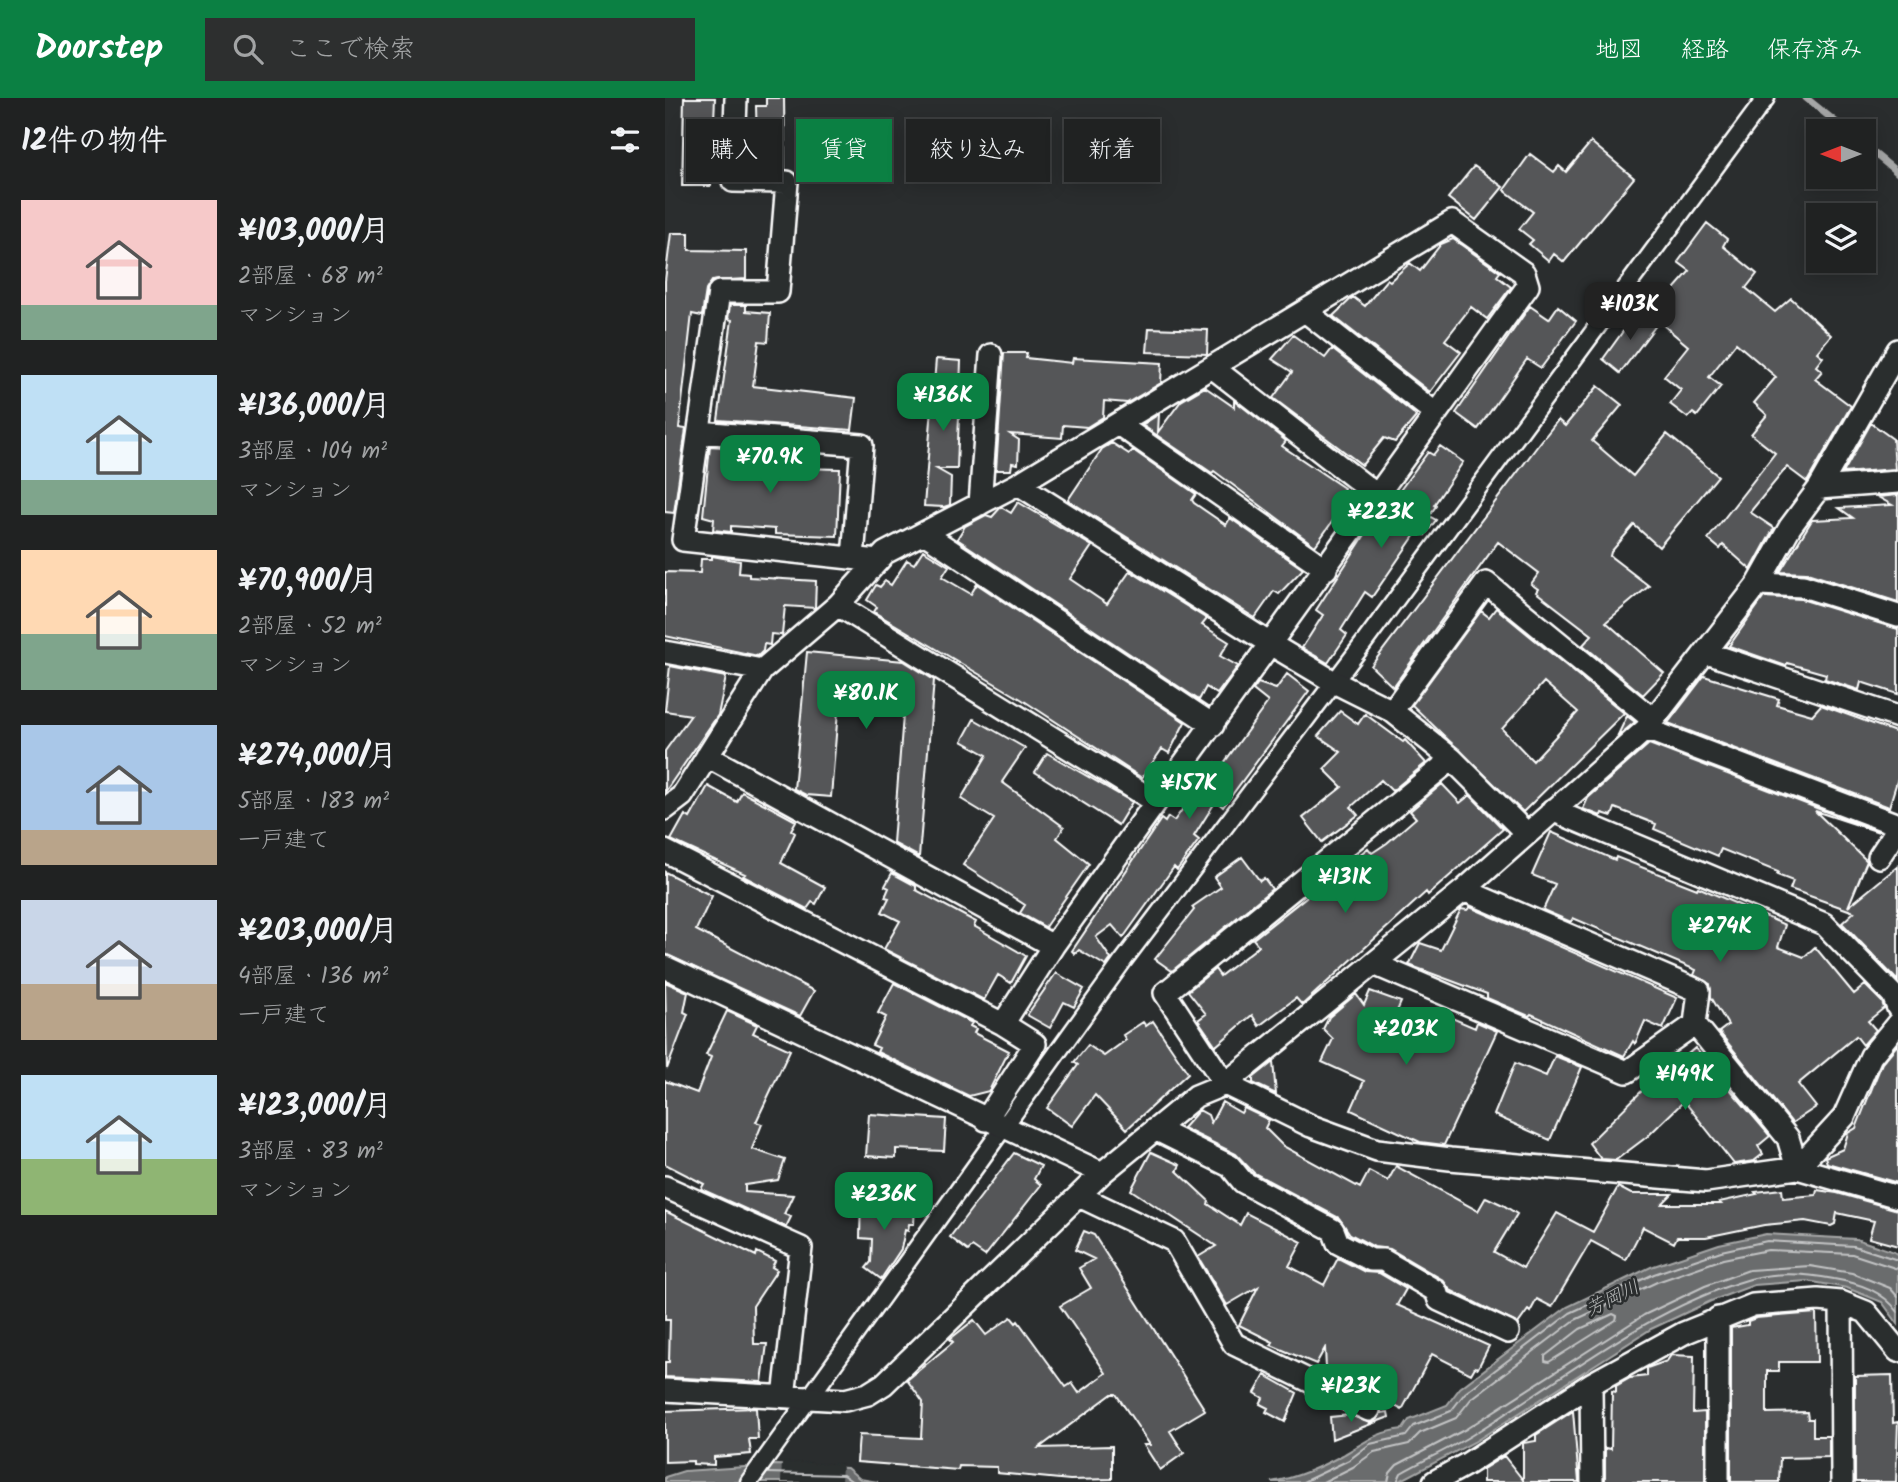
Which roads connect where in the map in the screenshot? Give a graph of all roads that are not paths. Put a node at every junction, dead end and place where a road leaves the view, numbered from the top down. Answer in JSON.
{"nodes":[{"id":1,"x":736,"y":98,"type":"edge"},
{"id":2,"x":1766,"y":98,"type":"edge"},
{"id":3,"x":1305,"y":311,"type":"junction"},
{"id":4,"x":1898,"y":350,"type":"edge"},
{"id":5,"x":991,"y":355,"type":"dead end"},
{"id":6,"x":1212,"y":367,"type":"junction"},
{"id":7,"x":1436,"y":414,"type":"junction"},
{"id":8,"x":1118,"y":424,"type":"junction"},
{"id":9,"x":699,"y":432,"type":"junction"},
{"id":10,"x":1898,"y":482,"type":"edge"},
{"id":11,"x":1019,"y":484,"type":"junction"},
{"id":12,"x":1819,"y":488,"type":"junction"},
{"id":13,"x":1378,"y":496,"type":"junction"},
{"id":14,"x":980,"y":503,"type":"junction"},
{"id":15,"x":924,"y":533,"type":"junction"},
{"id":16,"x":853,"y":558,"type":"junction"},
{"id":17,"x":878,"y":561,"type":"junction"},
{"id":18,"x":1326,"y":569,"type":"junction"},
{"id":19,"x":1758,"y":584,"type":"junction"},
{"id":20,"x":838,"y":605,"type":"junction"},
{"id":21,"x":1898,"y":616,"type":"edge"},
{"id":22,"x":1272,"y":645,"type":"junction"},
{"id":23,"x":665,"y":652,"type":"edge"},
{"id":24,"x":1707,"y":653,"type":"junction"},
{"id":25,"x":762,"y":670,"type":"junction"},
{"id":26,"x":1334,"y":682,"type":"junction"},
{"id":27,"x":1392,"y":711,"type":"junction"},
{"id":28,"x":1898,"y":717,"type":"edge"},
{"id":29,"x":1648,"y":723,"type":"junction"},
{"id":30,"x":1213,"y":725,"type":"junction"},
{"id":31,"x":707,"y":756,"type":"junction"},
{"id":32,"x":1452,"y":759,"type":"junction"},
{"id":33,"x":1156,"y":802,"type":"junction"},
{"id":34,"x":665,"y":809,"type":"edge"},
{"id":35,"x":1552,"y":810,"type":"junction"},
{"id":36,"x":1526,"y":833,"type":"junction"},
{"id":37,"x":1897,"y":833,"type":"edge"},
{"id":38,"x":665,"y":852,"type":"edge"},
{"id":39,"x":1879,"y":857,"type":"dead end"},
{"id":40,"x":1464,"y":890,"type":"junction"},
{"id":41,"x":1053,"y":946,"type":"junction"},
{"id":42,"x":1374,"y":964,"type":"junction"},
{"id":43,"x":665,"y":967,"type":"edge"},
{"id":44,"x":1898,"y":1007,"type":"edge"},
{"id":45,"x":1898,"y":1023,"type":"edge"},
{"id":46,"x":1003,"y":1024,"type":"junction"},
{"id":47,"x":1695,"y":1024,"type":"junction"},
{"id":48,"x":1225,"y":1084,"type":"junction"},
{"id":49,"x":994,"y":1124,"type":"junction"},
{"id":50,"x":1155,"y":1129,"type":"junction"},
{"id":51,"x":1797,"y":1168,"type":"junction"},
{"id":52,"x":1102,"y":1173,"type":"junction"},
{"id":53,"x":665,"y":1187,"type":"edge"},
{"id":54,"x":1079,"y":1196,"type":"junction"},
{"id":55,"x":1898,"y":1197,"type":"edge"},
{"id":56,"x":1840,"y":1302,"type":"junction"},
{"id":57,"x":1718,"y":1318,"type":"junction"},
{"id":58,"x":1508,"y":1332,"type":"dead end"},
{"id":59,"x":1898,"y":1351,"type":"edge"},
{"id":60,"x":1591,"y":1384,"type":"junction"},
{"id":61,"x":665,"y":1390,"type":"edge"},
{"id":62,"x":784,"y":1396,"type":"junction"},
{"id":63,"x":811,"y":1398,"type":"junction"},
{"id":64,"x":1369,"y":1410,"type":"dead end"},
{"id":65,"x":1467,"y":1473,"type":"edge"},
{"id":66,"x":749,"y":1482,"type":"edge"},
{"id":67,"x":1434,"y":1482,"type":"edge"},
{"id":68,"x":1592,"y":1482,"type":"edge"},
{"id":69,"x":1718,"y":1482,"type":"edge"},
{"id":70,"x":1842,"y":1482,"type":"edge"}],
"edges":[{"from":1,"to":9,"type":"street"},
{"from":2,"to":26,"type":"street"},
{"from":3,"to":6,"type":"street"},
{"from":3,"to":7,"type":"street"},
{"from":3,"to":7,"type":"street"},
{"from":4,"to":12,"type":"street"},
{"from":5,"to":14,"type":"street"},
{"from":6,"to":8,"type":"street"},
{"from":6,"to":13,"type":"street"},
{"from":7,"to":13,"type":"street"},
{"from":8,"to":11,"type":"street"},
{"from":8,"to":18,"type":"street"},
{"from":9,"to":16,"type":"street"},
{"from":9,"to":16,"type":"street"},
{"from":10,"to":12,"type":"street"},
{"from":11,"to":14,"type":"street"},
{"from":11,"to":22,"type":"street"},
{"from":12,"to":19,"type":"street"},
{"from":13,"to":18,"type":"street"},
{"from":14,"to":15,"type":"street"},
{"from":15,"to":17,"type":"street"},
{"from":15,"to":30,"type":"street"},
{"from":16,"to":17,"type":"street"},
{"from":17,"to":20,"type":"street"},
{"from":18,"to":22,"type":"street"},
{"from":19,"to":21,"type":"street"},
{"from":19,"to":24,"type":"street"},
{"from":20,"to":25,"type":"street"},
{"from":20,"to":33,"type":"street"},
{"from":22,"to":26,"type":"street"},
{"from":22,"to":30,"type":"street"},
{"from":23,"to":25,"type":"street"},
{"from":24,"to":28,"type":"street"},
{"from":24,"to":29,"type":"street"},
{"from":25,"to":31,"type":"street"},
{"from":26,"to":27,"type":"street"},
{"from":26,"to":49,"type":"street"},
{"from":27,"to":29,"type":"street"},
{"from":27,"to":32,"type":"street"},
{"from":29,"to":35,"type":"street"},
{"from":29,"to":37,"type":"street"},
{"from":30,"to":33,"type":"street"},
{"from":31,"to":34,"type":"street"},
{"from":31,"to":41,"type":"street"},
{"from":32,"to":36,"type":"street"},
{"from":32,"to":48,"type":"street"},
{"from":33,"to":41,"type":"street"},
{"from":35,"to":36,"type":"street"},
{"from":35,"to":44,"type":"street"},
{"from":36,"to":40,"type":"street"},
{"from":37,"to":39,"type":"street"},
{"from":38,"to":46,"type":"street"},
{"from":40,"to":42,"type":"street"},
{"from":40,"to":47,"type":"street"},
{"from":41,"to":46,"type":"street"},
{"from":42,"to":47,"type":"street"},
{"from":42,"to":48,"type":"street"},
{"from":43,"to":49,"type":"street"},
{"from":45,"to":51,"type":"street"},
{"from":46,"to":49,"type":"street"},
{"from":47,"to":51,"type":"street"},
{"from":48,"to":50,"type":"street"},
{"from":48,"to":51,"type":"street"},
{"from":49,"to":52,"type":"street"},
{"from":49,"to":63,"type":"street"},
{"from":50,"to":52,"type":"street"},
{"from":50,"to":58,"type":"street"},
{"from":51,"to":55,"type":"street"},
{"from":52,"to":54,"type":"street"},
{"from":53,"to":62,"type":"street"},
{"from":54,"to":63,"type":"street"},
{"from":54,"to":64,"type":"street"},
{"from":56,"to":57,"type":"street"},
{"from":56,"to":59,"type":"street"},
{"from":56,"to":70,"type":"street"},
{"from":57,"to":60,"type":"street"},
{"from":57,"to":69,"type":"street"},
{"from":60,"to":65,"type":"street"},
{"from":60,"to":68,"type":"street"},
{"from":61,"to":62,"type":"street"},
{"from":62,"to":63,"type":"street"},
{"from":63,"to":66,"type":"street"},
{"from":65,"to":67,"type":"street"}]}
